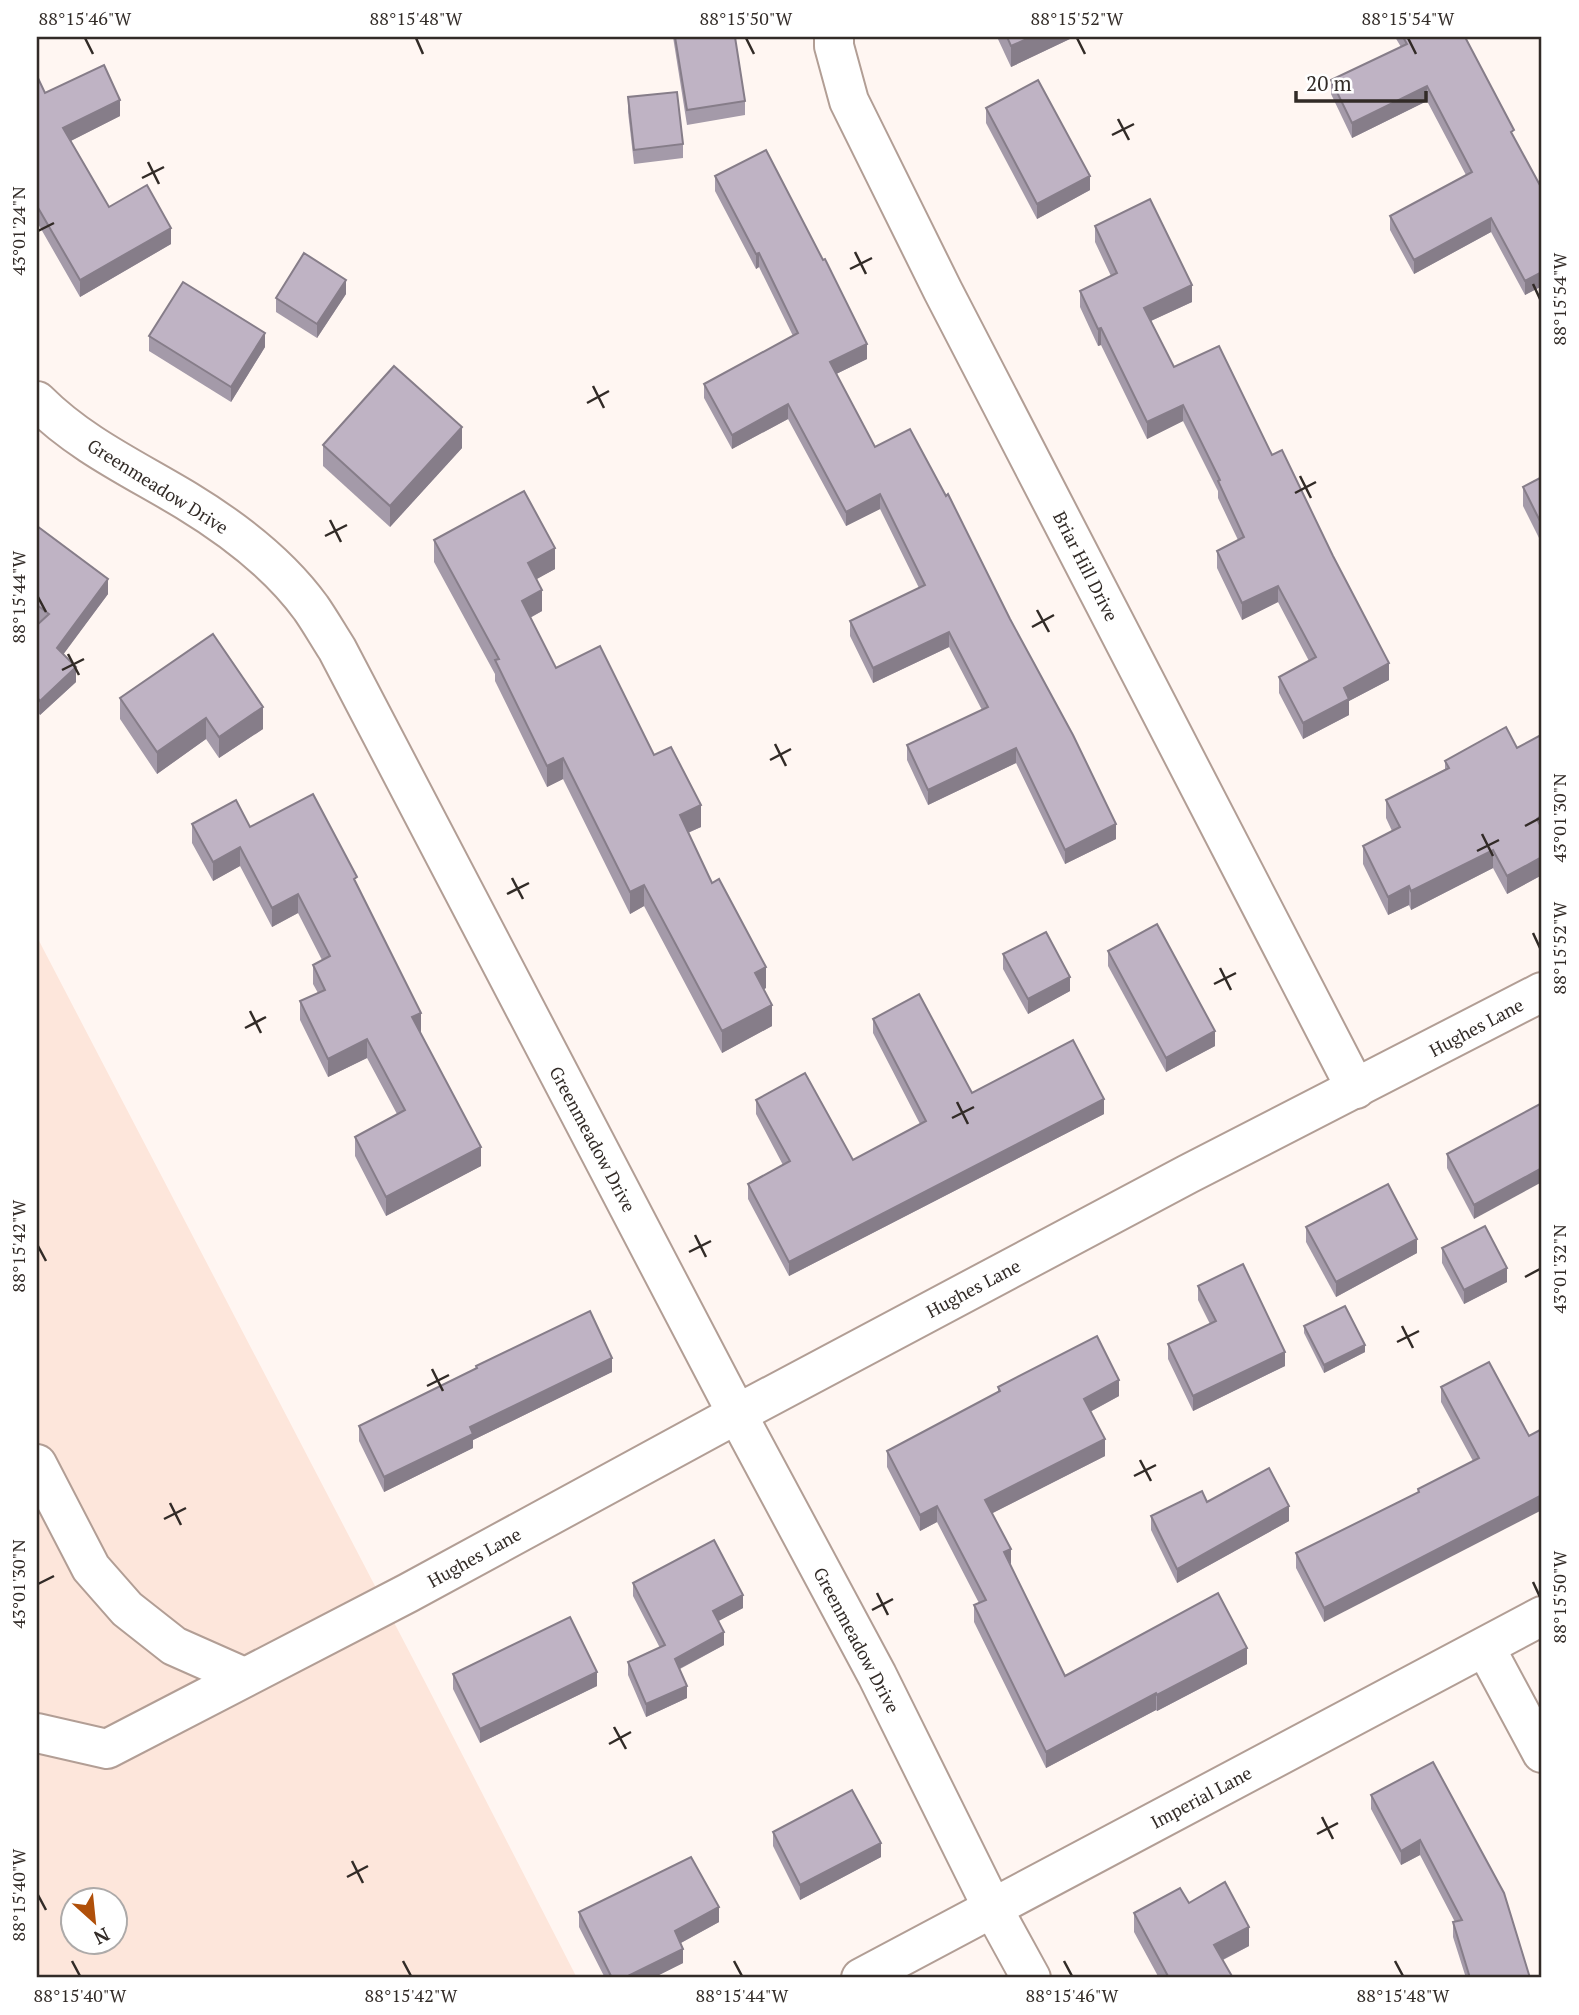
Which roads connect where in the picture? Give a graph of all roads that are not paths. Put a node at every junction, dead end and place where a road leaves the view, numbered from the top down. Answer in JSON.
{"nodes":[{"id":1,"x":834,"y":37,"type":"edge"},
{"id":2,"x":37,"y":401,"type":"edge"},
{"id":3,"x":1542,"y":992,"type":"edge"},
{"id":4,"x":1356,"y":1089,"type":"junction"},
{"id":5,"x":737,"y":1414,"type":"junction"},
{"id":6,"x":37,"y":1464,"type":"edge"},
{"id":7,"x":1542,"y":1616,"type":"edge"},
{"id":8,"x":1485,"y":1647,"type":"junction"},
{"id":9,"x":244,"y":1677,"type":"junction"},
{"id":10,"x":37,"y":1733,"type":"edge"},
{"id":11,"x":1542,"y":1753,"type":"edge"},
{"id":12,"x":992,"y":1907,"type":"junction"},
{"id":13,"x":861,"y":1978,"type":"edge"},
{"id":14,"x":1031,"y":1978,"type":"edge"}],
"edges":[{"from":1,"to":4,"type":"street","name":"Briar Hill Drive"},
{"from":2,"to":5,"type":"street","name":"Greenmeadow Drive"},
{"from":3,"to":4,"type":"street","name":"Hughes Lane"},
{"from":4,"to":5,"type":"street","name":"Hughes Lane"},
{"from":5,"to":9,"type":"street","name":"Hughes Lane"},
{"from":5,"to":12,"type":"street","name":"Greenmeadow Drive"},
{"from":6,"to":9,"type":"street"},
{"from":7,"to":8,"type":"street","name":"Imperial Lane"},
{"from":8,"to":11,"type":"street"},
{"from":8,"to":12,"type":"street","name":"Imperial Lane"},
{"from":9,"to":10,"type":"street","name":"Hughes Lane"},
{"from":12,"to":13,"type":"street","name":"Imperial Lane"},
{"from":12,"to":14,"type":"street","name":"Greenmeadow Drive"}]}
